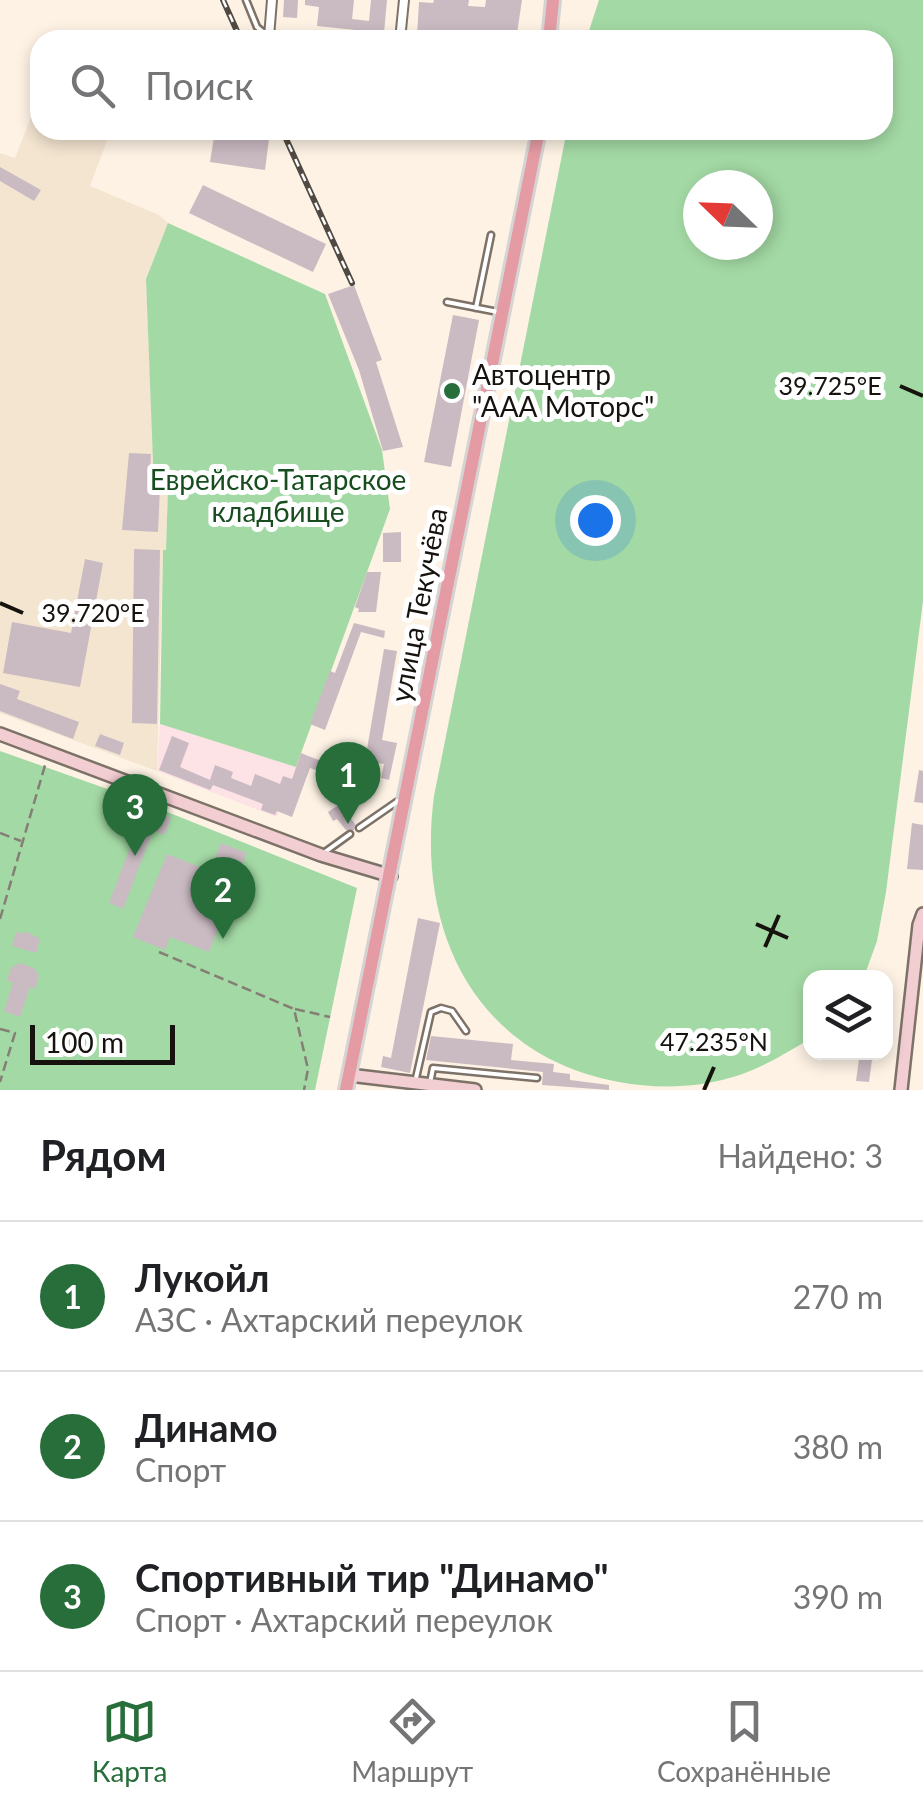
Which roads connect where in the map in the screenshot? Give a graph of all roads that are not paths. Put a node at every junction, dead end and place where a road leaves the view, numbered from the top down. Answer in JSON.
{"nodes":[{"id":1,"x":246,"y":0,"type":"edge"},
{"id":2,"x":272,"y":0,"type":"edge"},
{"id":3,"x":404,"y":0,"type":"edge"},
{"id":4,"x":553,"y":0,"type":"edge"},
{"id":5,"x":259,"y":30,"type":"edge"},
{"id":6,"x":269,"y":30,"type":"edge"},
{"id":7,"x":401,"y":30,"type":"edge"},
{"id":8,"x":550,"y":30,"type":"edge"},
{"id":9,"x":537,"y":140,"type":"edge"},
{"id":10,"x":491,"y":235,"type":"dead end"},
{"id":11,"x":448,"y":302,"type":"dead end"},
{"id":12,"x":476,"y":308,"type":"junction"},
{"id":13,"x":502,"y":312,"type":"junction"},
{"id":14,"x":0,"y":734,"type":"edge"},
{"id":15,"x":407,"y":796,"type":"junction"},
{"id":16,"x":358,"y":828,"type":"dead end"},
{"id":17,"x":350,"y":834,"type":"dead end"},
{"id":18,"x":321,"y":855,"type":"junction"},
{"id":19,"x":391,"y":876,"type":"junction"},
{"id":20,"x":923,"y":914,"type":"edge"},
{"id":21,"x":466,"y":1032,"type":"dead end"},
{"id":22,"x":353,"y":1076,"type":"junction"},
{"id":23,"x":537,"y":1078,"type":"dead end"},
{"id":24,"x":415,"y":1083,"type":"junction"},
{"id":25,"x":430,"y":1085,"type":"junction"},
{"id":26,"x":346,"y":1090,"type":"edge"},
{"id":27,"x":355,"y":1090,"type":"edge"},
{"id":28,"x":475,"y":1090,"type":"edge"},
{"id":29,"x":901,"y":1090,"type":"edge"}],
"edges":[{"from":1,"to":5,"type":"lane"},
{"from":2,"to":6,"type":"street"},
{"from":3,"to":7,"type":"street"},
{"from":4,"to":8,"type":"main road"},
{"from":9,"to":13,"type":"main road","name":"улица Текучёва"},
{"from":10,"to":12,"type":"lane"},
{"from":11,"to":12,"type":"lane"},
{"from":12,"to":13,"type":"lane"},
{"from":13,"to":15,"type":"main road","name":"улица Текучёва"},
{"from":14,"to":18,"type":"street"},
{"from":15,"to":16,"type":"lane"},
{"from":15,"to":19,"type":"main road","name":"улица Текучёва"},
{"from":17,"to":18,"type":"lane"},
{"from":18,"to":19,"type":"street"},
{"from":19,"to":22,"type":"main road","name":"улица Текучёва"},
{"from":20,"to":29,"type":"street"},
{"from":21,"to":24,"type":"lane"},
{"from":22,"to":24,"type":"street"},
{"from":22,"to":26,"type":"main road","name":"улица Текучёва"},
{"from":22,"to":27,"type":"lane"},
{"from":23,"to":25,"type":"lane"},
{"from":24,"to":25,"type":"street"},
{"from":25,"to":28,"type":"street"}]}
